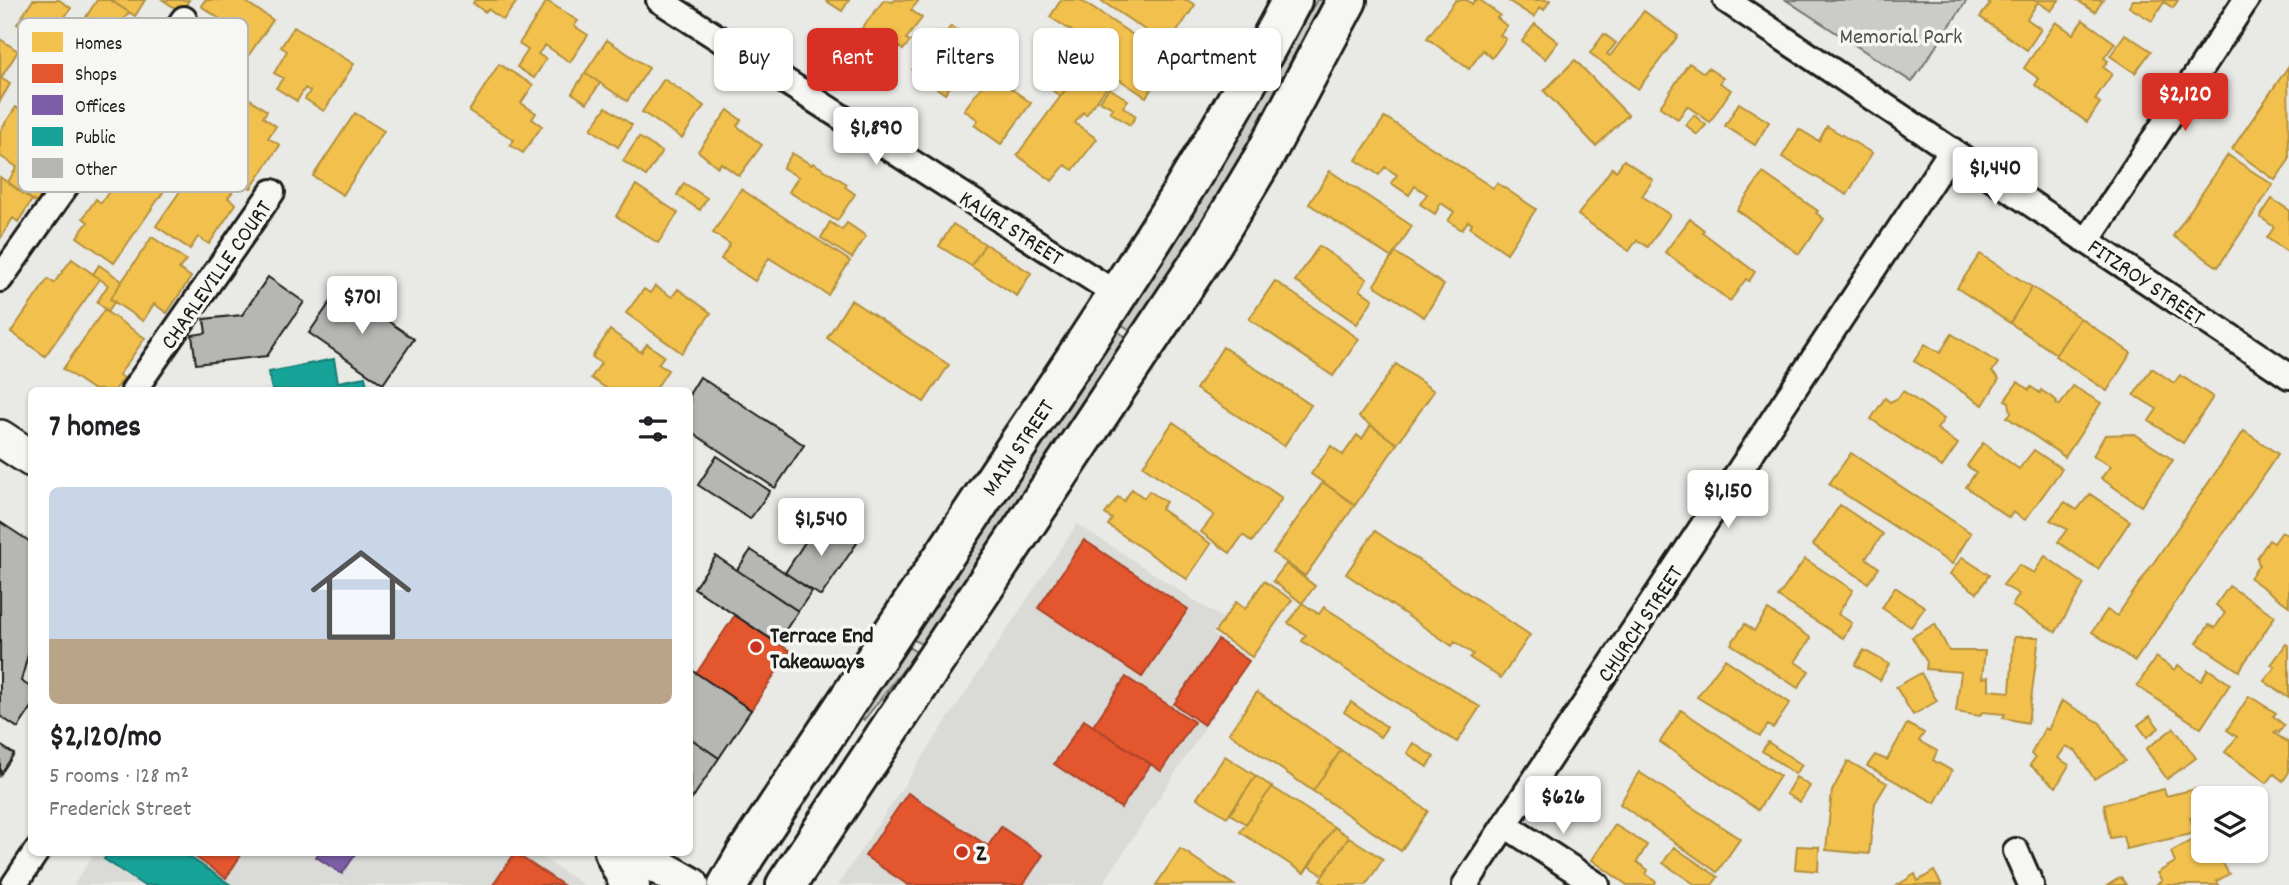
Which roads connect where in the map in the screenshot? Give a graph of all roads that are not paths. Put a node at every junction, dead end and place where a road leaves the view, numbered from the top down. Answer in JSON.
{"nodes":[{"id":1,"x":659,"y":0,"type":"edge"},
{"id":2,"x":1292,"y":0,"type":"edge"},
{"id":3,"x":1347,"y":0,"type":"edge"},
{"id":4,"x":1726,"y":0,"type":"edge"},
{"id":5,"x":2246,"y":0,"type":"edge"},
{"id":6,"x":1952,"y":150,"type":"junction"},
{"id":7,"x":62,"y":192,"type":"edge"},
{"id":8,"x":272,"y":192,"type":"dead end"},
{"id":9,"x":2087,"y":241,"type":"junction"},
{"id":10,"x":0,"y":279,"type":"edge"},
{"id":11,"x":1118,"y":295,"type":"junction"},
{"id":12,"x":2289,"y":376,"type":"edge"},
{"id":13,"x":136,"y":387,"type":"edge"},
{"id":14,"x":0,"y":438,"type":"edge"},
{"id":15,"x":28,"y":456,"type":"edge"},
{"id":16,"x":1505,"y":825,"type":"junction"},
{"id":17,"x":2016,"y":851,"type":"dead end"},
{"id":18,"x":33,"y":856,"type":"edge"},
{"id":19,"x":616,"y":856,"type":"edge"},
{"id":20,"x":640,"y":856,"type":"edge"},
{"id":21,"x":13,"y":885,"type":"edge"},
{"id":22,"x":630,"y":885,"type":"edge"},
{"id":23,"x":691,"y":885,"type":"edge"},
{"id":24,"x":728,"y":885,"type":"edge"},
{"id":25,"x":786,"y":885,"type":"edge"},
{"id":26,"x":1465,"y":885,"type":"edge"},
{"id":27,"x":1597,"y":885,"type":"edge"},
{"id":28,"x":2031,"y":885,"type":"edge"}],
"edges":[{"from":1,"to":11,"type":"street","name":"KAURI STREET"},
{"from":2,"to":11,"type":"highway","name":"MAIN STREET"},
{"from":3,"to":25,"type":"highway"},
{"from":4,"to":6,"type":"street","name":"FITZROY STREET"},
{"from":5,"to":9,"type":"street"},
{"from":6,"to":9,"type":"street","name":"FITZROY STREET"},
{"from":6,"to":16,"type":"street","name":"CHURCH STREET"},
{"from":7,"to":10,"type":"street"},
{"from":8,"to":13,"type":"street","name":"CHARLEVILLE COURT"},
{"from":9,"to":12,"type":"street","name":"FITZROY STREET"},
{"from":11,"to":24,"type":"highway","name":"MAIN STREET"},
{"from":14,"to":15,"type":"main road"},
{"from":16,"to":26,"type":"street","name":"CHURCH STREET"},
{"from":16,"to":27,"type":"street"},
{"from":17,"to":28,"type":"street"},
{"from":18,"to":21,"type":"street"},
{"from":19,"to":22,"type":"highway"},
{"from":20,"to":23,"type":"main road"}]}
